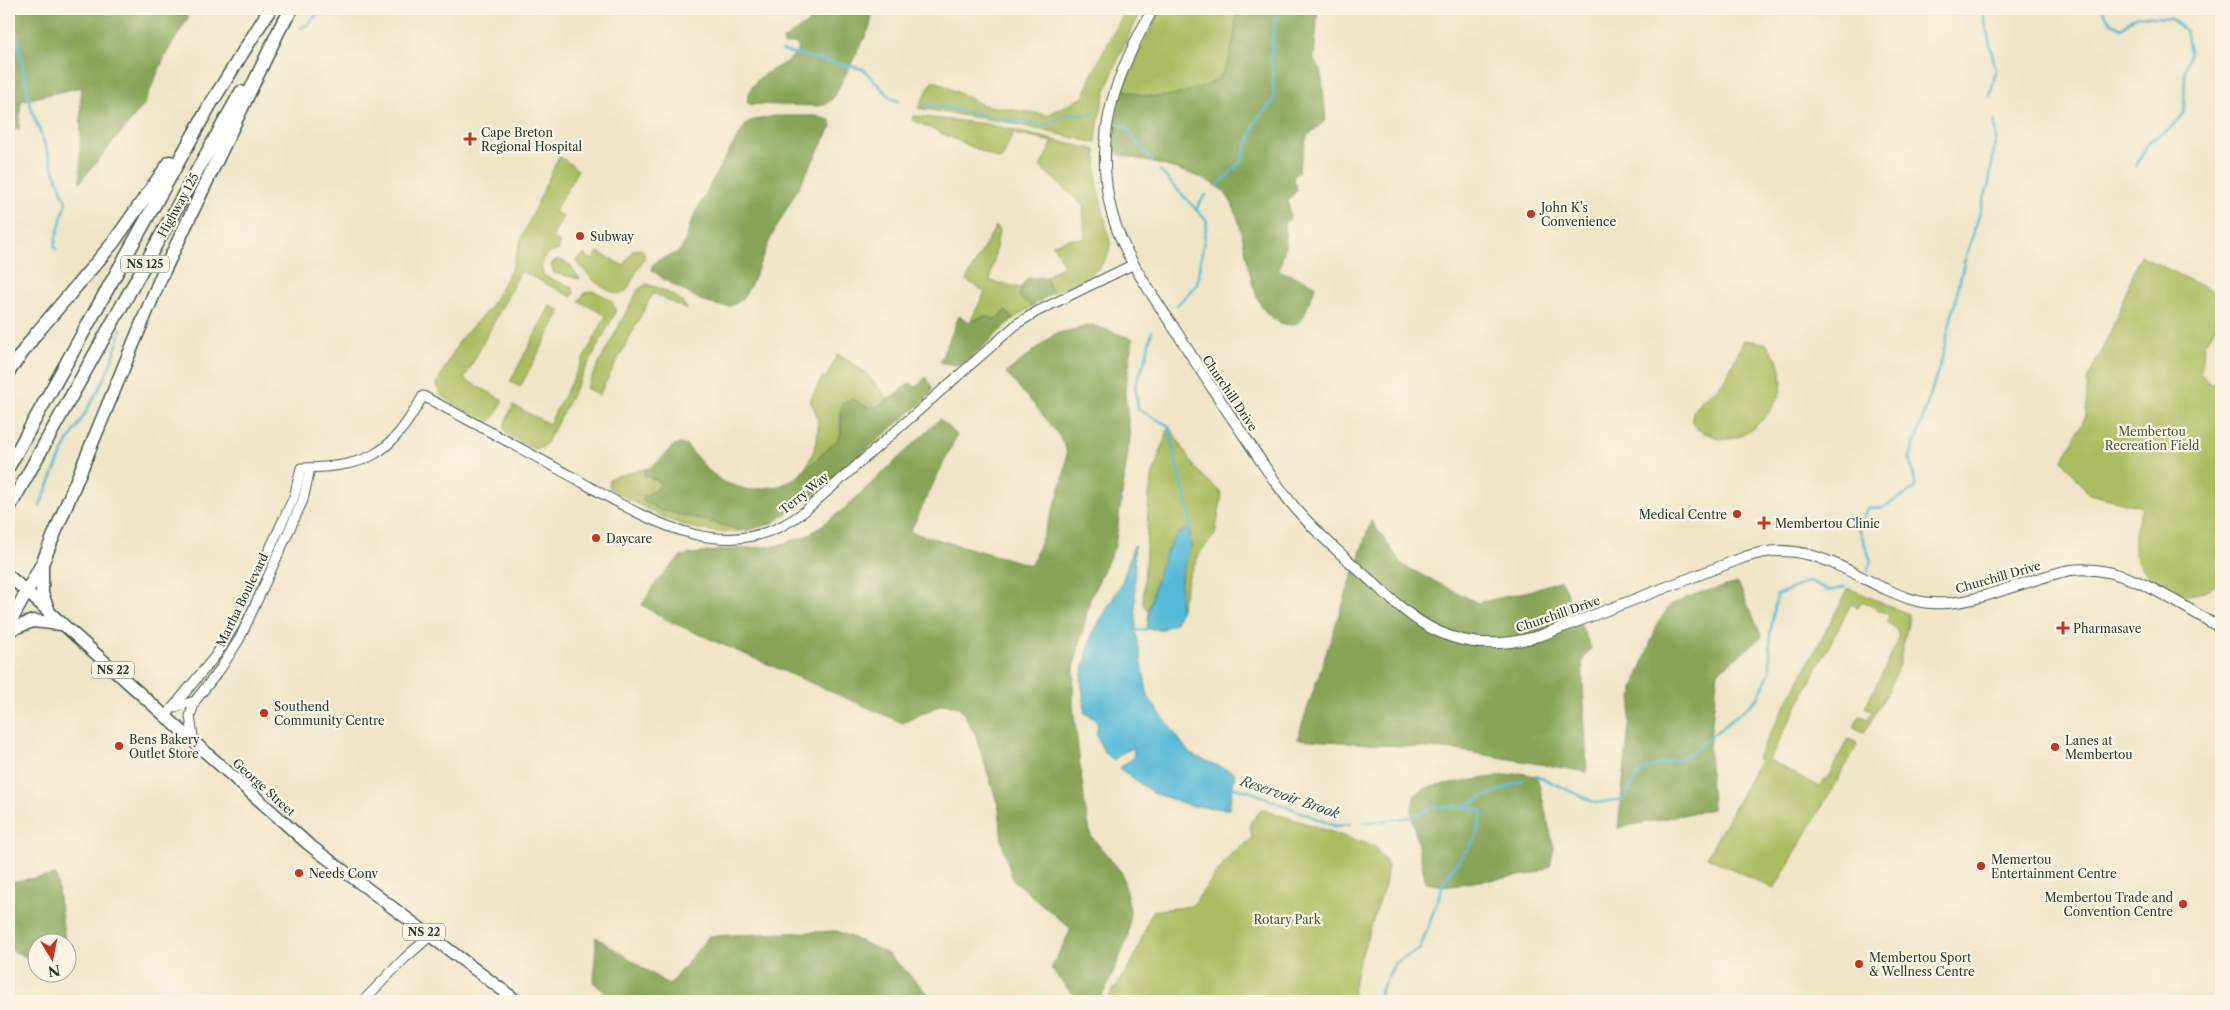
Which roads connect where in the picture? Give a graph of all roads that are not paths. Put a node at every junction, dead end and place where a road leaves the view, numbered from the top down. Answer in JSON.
{"nodes":[{"id":1,"x":270,"y":9,"type":"edge"},
{"id":2,"x":292,"y":9,"type":"edge"},
{"id":3,"x":1153,"y":9,"type":"edge"},
{"id":4,"x":283,"y":22,"type":"junction"},
{"id":5,"x":210,"y":105,"type":"junction"},
{"id":6,"x":1134,"y":264,"type":"junction"},
{"id":7,"x":9,"y":371,"type":"edge"},
{"id":8,"x":9,"y":466,"type":"edge"},
{"id":9,"x":306,"y":468,"type":"junction"},
{"id":10,"x":9,"y":508,"type":"edge"},
{"id":11,"x":42,"y":564,"type":"junction"},
{"id":12,"x":9,"y":576,"type":"edge"},
{"id":13,"x":28,"y":591,"type":"junction"},
{"id":14,"x":50,"y":614,"type":"junction"},
{"id":15,"x":9,"y":624,"type":"edge"},
{"id":16,"x":61,"y":624,"type":"junction"},
{"id":17,"x":2221,"y":628,"type":"edge"},
{"id":18,"x":9,"y":630,"type":"edge"},
{"id":19,"x":195,"y":700,"type":"junction"},
{"id":20,"x":168,"y":712,"type":"junction"},
{"id":21,"x":194,"y":743,"type":"junction"},
{"id":22,"x":430,"y":936,"type":"junction"},
{"id":23,"x":363,"y":1001,"type":"edge"},
{"id":24,"x":517,"y":1001,"type":"edge"}],
"edges":[{"from":1,"to":5,"type":"highway","name":"Highway 125","number":"NS 125"},
{"from":2,"to":4,"type":"highway","name":"Highway 125","number":"NS 125"},
{"from":3,"to":6,"type":"main road","name":"Churchill Drive"},
{"from":4,"to":10,"type":"highway","name":"Highway 125","number":"NS 125"},
{"from":4,"to":11,"type":"highway"},
{"from":5,"to":7,"type":"highway"},
{"from":5,"to":8,"type":"highway","name":"Highway 125","number":"NS 125"},
{"from":6,"to":9,"type":"street","name":"Terry Way"},
{"from":6,"to":17,"type":"main road","name":"Churchill Drive"},
{"from":9,"to":19,"type":"street","name":"Martha Boulevard"},
{"from":9,"to":20,"type":"street","name":"Martha Boulevard"},
{"from":11,"to":13,"type":"highway"},
{"from":11,"to":14,"type":"highway"},
{"from":12,"to":13,"type":"main road","name":"George Street","number":"NS 22"},
{"from":13,"to":14,"type":"main road","name":"George Street","number":"NS 22"},
{"from":13,"to":15,"type":"highway"},
{"from":14,"to":16,"type":"main road","name":"George Street","number":"NS 22"},
{"from":16,"to":18,"type":"highway"},
{"from":16,"to":20,"type":"main road","name":"George Street","number":"NS 22"},
{"from":19,"to":20,"type":"street"},
{"from":19,"to":21,"type":"street"},
{"from":20,"to":21,"type":"main road","name":"George Street","number":"NS 22"},
{"from":21,"to":22,"type":"main road","name":"George Street","number":"NS 22"},
{"from":22,"to":23,"type":"street"},
{"from":22,"to":24,"type":"main road","name":"George Street","number":"NS 22"}]}
